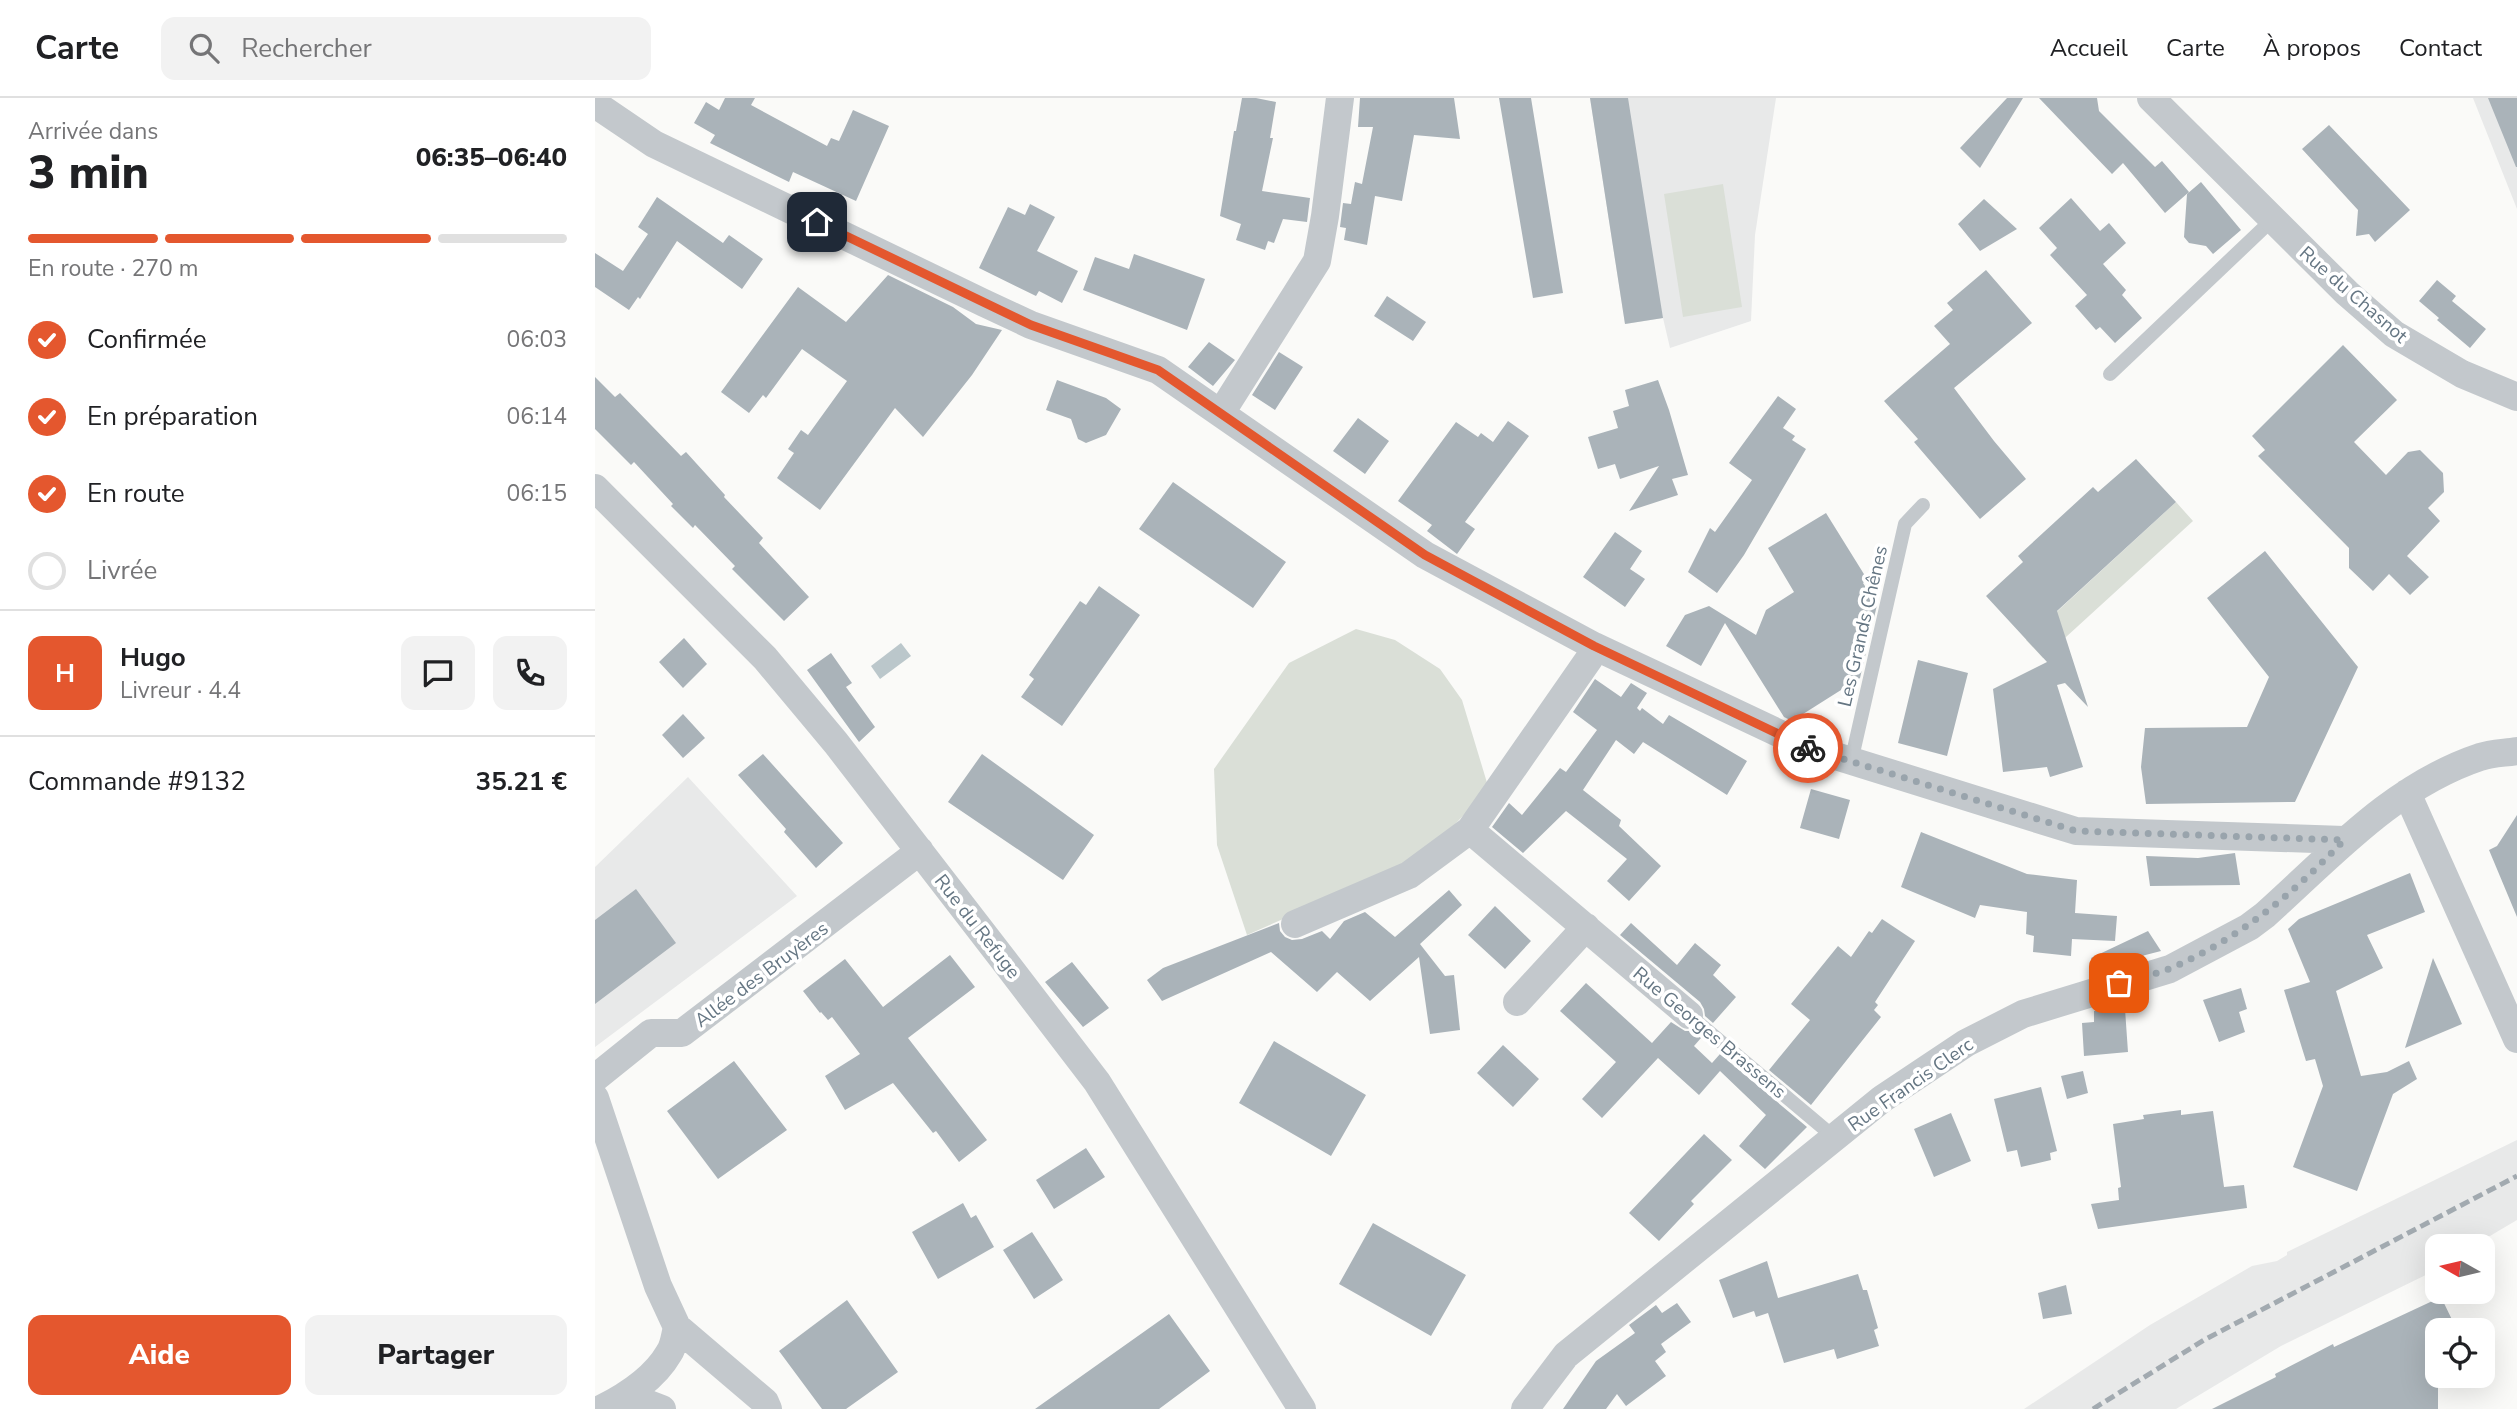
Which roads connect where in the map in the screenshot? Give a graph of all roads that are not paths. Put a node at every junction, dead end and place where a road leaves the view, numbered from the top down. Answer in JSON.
{"nodes":[{"id":1,"x":1340,"y":98,"type":"edge"},
{"id":2,"x":2151,"y":98,"type":"edge"},
{"id":3,"x":595,"y":104,"type":"edge"},
{"id":4,"x":2271,"y":219,"type":"junction"},
{"id":5,"x":2110,"y":374,"type":"dead end"},
{"id":6,"x":2517,"y":397,"type":"edge"},
{"id":7,"x":1221,"y":413,"type":"junction"},
{"id":8,"x":595,"y":488,"type":"edge"},
{"id":9,"x":1923,"y":505,"type":"dead end"},
{"id":10,"x":1594,"y":646,"type":"junction"},
{"id":11,"x":2517,"y":751,"type":"edge"},
{"id":12,"x":1851,"y":762,"type":"junction"},
{"id":13,"x":2407,"y":793,"type":"junction"},
{"id":14,"x":1471,"y":830,"type":"junction"},
{"id":15,"x":2344,"y":840,"type":"junction"},
{"id":16,"x":920,"y":851,"type":"junction"},
{"id":17,"x":1295,"y":924,"type":"dead end"},
{"id":18,"x":1586,"y":927,"type":"junction"},
{"id":19,"x":1517,"y":1002,"type":"dead end"},
{"id":20,"x":1689,"y":1015,"type":"joint"},
{"id":21,"x":2517,"y":1039,"type":"edge"},
{"id":22,"x":595,"y":1078,"type":"edge"},
{"id":23,"x":595,"y":1098,"type":"edge"},
{"id":24,"x":1834,"y":1137,"type":"junction"},
{"id":25,"x":677,"y":1327,"type":"junction"},
{"id":26,"x":628,"y":1396,"type":"junction"},
{"id":27,"x":601,"y":1409,"type":"edge"},
{"id":28,"x":662,"y":1409,"type":"edge"},
{"id":29,"x":768,"y":1409,"type":"edge"},
{"id":30,"x":1302,"y":1409,"type":"edge"},
{"id":31,"x":1525,"y":1409,"type":"edge"}],
"edges":[{"from":1,"to":7,"type":"street"},
{"from":2,"to":4,"type":"street","name":"Rue du Chasnot"},
{"from":3,"to":7,"type":"street"},
{"from":4,"to":5,"type":"lane"},
{"from":4,"to":6,"type":"street","name":"Rue du Chasnot"},
{"from":7,"to":10,"type":"street"},
{"from":8,"to":16,"type":"street","name":"Rue du Refuge"},
{"from":9,"to":12,"type":"lane","name":"Les Grands Chênes"},
{"from":10,"to":12,"type":"street"},
{"from":10,"to":14,"type":"street"},
{"from":11,"to":13,"type":"street","name":"Rue Francis Clerc"},
{"from":12,"to":15,"type":"street"},
{"from":13,"to":15,"type":"street","name":"Rue Francis Clerc"},
{"from":13,"to":21,"type":"street"},
{"from":14,"to":17,"type":"street"},
{"from":14,"to":18,"type":"street","name":"Rue Georges Brassens"},
{"from":15,"to":24,"type":"street","name":"Rue Francis Clerc"},
{"from":16,"to":22,"type":"street","name":"Allée des Bruyères"},
{"from":16,"to":30,"type":"street","name":"Rue du Refuge"},
{"from":18,"to":19,"type":"street"},
{"from":18,"to":20,"type":"street","name":"Rue Georges Brassens"},
{"from":20,"to":24,"type":"lane","name":"Rue Georges Brassens"},
{"from":23,"to":25,"type":"street"},
{"from":24,"to":31,"type":"street","name":"Rue Francis Clerc"},
{"from":25,"to":26,"type":"street"},
{"from":25,"to":29,"type":"street"},
{"from":26,"to":27,"type":"street"},
{"from":26,"to":28,"type":"street"}]}
